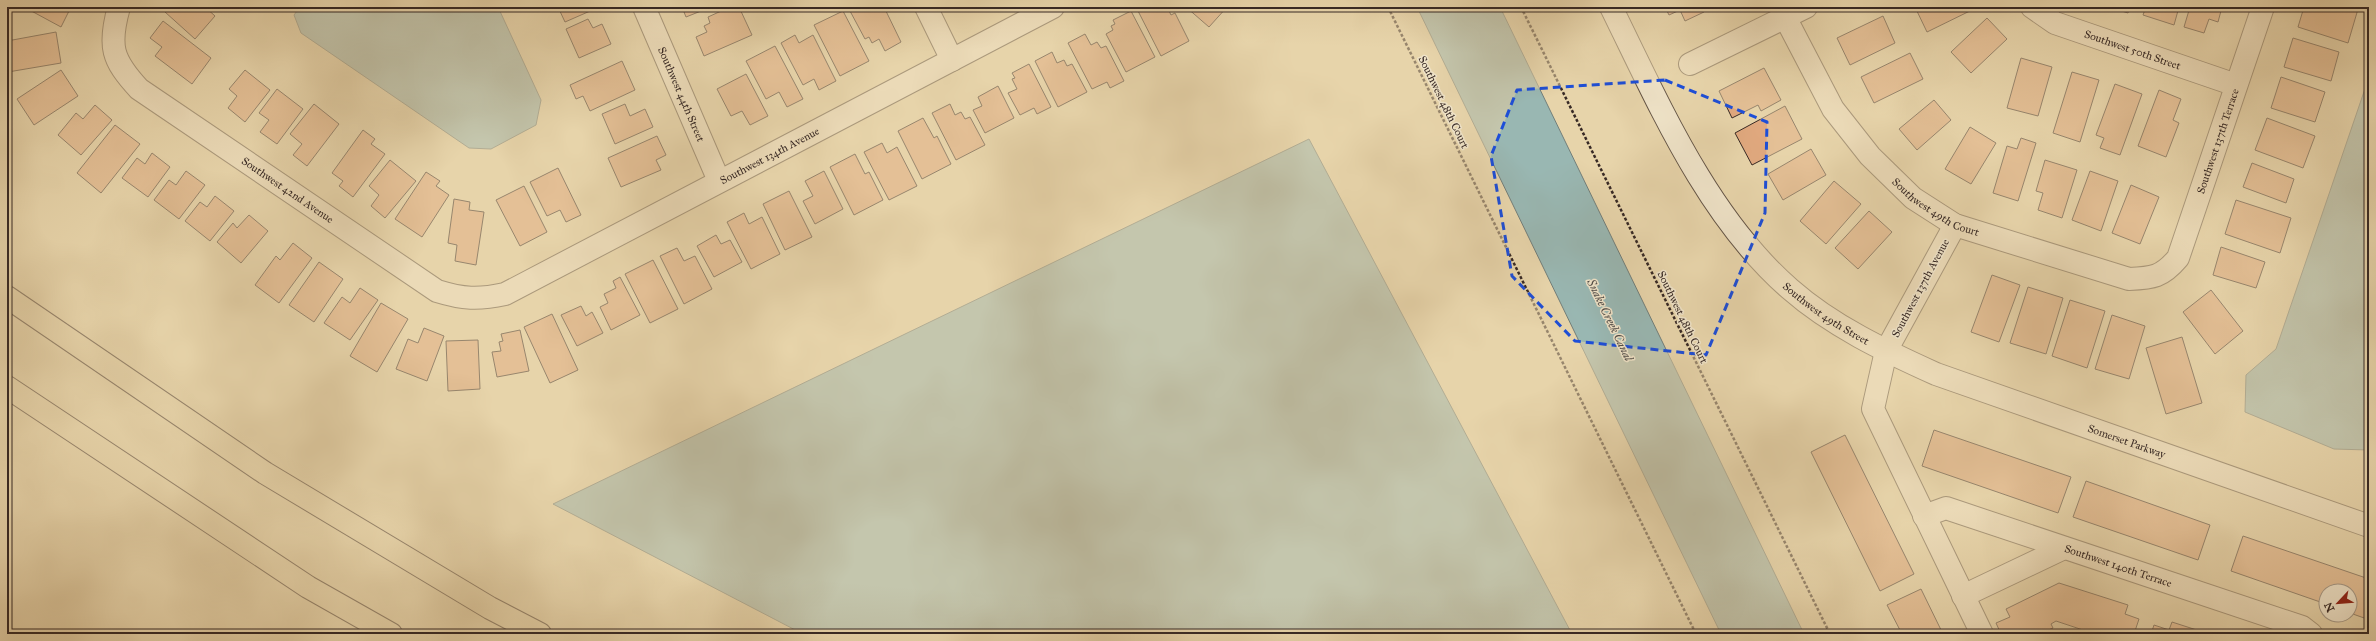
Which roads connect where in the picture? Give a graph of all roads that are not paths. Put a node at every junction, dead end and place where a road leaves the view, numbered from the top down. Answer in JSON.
{"nodes":[{"id":1,"x":119,"y":7,"type":"edge"},
{"id":2,"x":644,"y":7,"type":"edge"},
{"id":3,"x":926,"y":7,"type":"edge"},
{"id":4,"x":1053,"y":7,"type":"edge"},
{"id":5,"x":1611,"y":7,"type":"edge"},
{"id":6,"x":1806,"y":7,"type":"edge"},
{"id":7,"x":2032,"y":7,"type":"edge"},
{"id":8,"x":2263,"y":7,"type":"edge"},
{"id":9,"x":1785,"y":17,"type":"junction"},
{"id":10,"x":952,"y":60,"type":"junction"},
{"id":11,"x":1690,"y":64,"type":"dead end"},
{"id":12,"x":2236,"y":85,"type":"junction"},
{"id":13,"x":719,"y":182,"type":"junction"},
{"id":14,"x":1954,"y":225,"type":"junction"},
{"id":15,"x":2167,"y":271,"type":"joint"},
{"id":16,"x":7,"y":297,"type":"edge"},
{"id":17,"x":484,"y":298,"type":"joint"},
{"id":18,"x":1886,"y":351,"type":"junction"},
{"id":19,"x":7,"y":387,"type":"edge"},
{"id":20,"x":1924,"y":516,"type":"junction"},
{"id":21,"x":2369,"y":526,"type":"edge"},
{"id":22,"x":2064,"y":548,"type":"junction"},
{"id":23,"x":1963,"y":596,"type":"junction"},
{"id":24,"x":391,"y":634,"type":"edge"},
{"id":25,"x":540,"y":634,"type":"edge"},
{"id":26,"x":1982,"y":634,"type":"edge"},
{"id":27,"x":2311,"y":634,"type":"edge"}],
"edges":[{"from":1,"to":17,"type":"street","name":"Southwest 42nd Avenue"},
{"from":2,"to":13,"type":"street","name":"Southwest 44th Street"},
{"from":3,"to":10,"type":"street"},
{"from":4,"to":10,"type":"street","name":"Southwest 134th Avenue"},
{"from":5,"to":18,"type":"street","name":"Southwest 49th Street"},
{"from":6,"to":9,"type":"street"},
{"from":7,"to":12,"type":"street","name":"Southwest 50th Street"},
{"from":8,"to":12,"type":"street","name":"Southwest 137th Terrace"},
{"from":9,"to":11,"type":"street"},
{"from":9,"to":14,"type":"street","name":"Southwest 49th Court"},
{"from":10,"to":13,"type":"street","name":"Southwest 134th Avenue"},
{"from":12,"to":15,"type":"street","name":"Southwest 137th Terrace"},
{"from":13,"to":17,"type":"street","name":"Southwest 134th Avenue"},
{"from":14,"to":15,"type":"street","name":"Southwest 49th Court"},
{"from":14,"to":18,"type":"street","name":"Southwest 137th Avenue"},
{"from":16,"to":25,"type":"highway"},
{"from":18,"to":20,"type":"street"},
{"from":18,"to":21,"type":"street","name":"Somerset Parkway"},
{"from":19,"to":24,"type":"highway"},
{"from":20,"to":22,"type":"street","name":"Southwest 140th Terrace"},
{"from":20,"to":23,"type":"street"},
{"from":22,"to":23,"type":"street"},
{"from":22,"to":27,"type":"street","name":"Southwest 140th Terrace"},
{"from":23,"to":26,"type":"street"}]}
